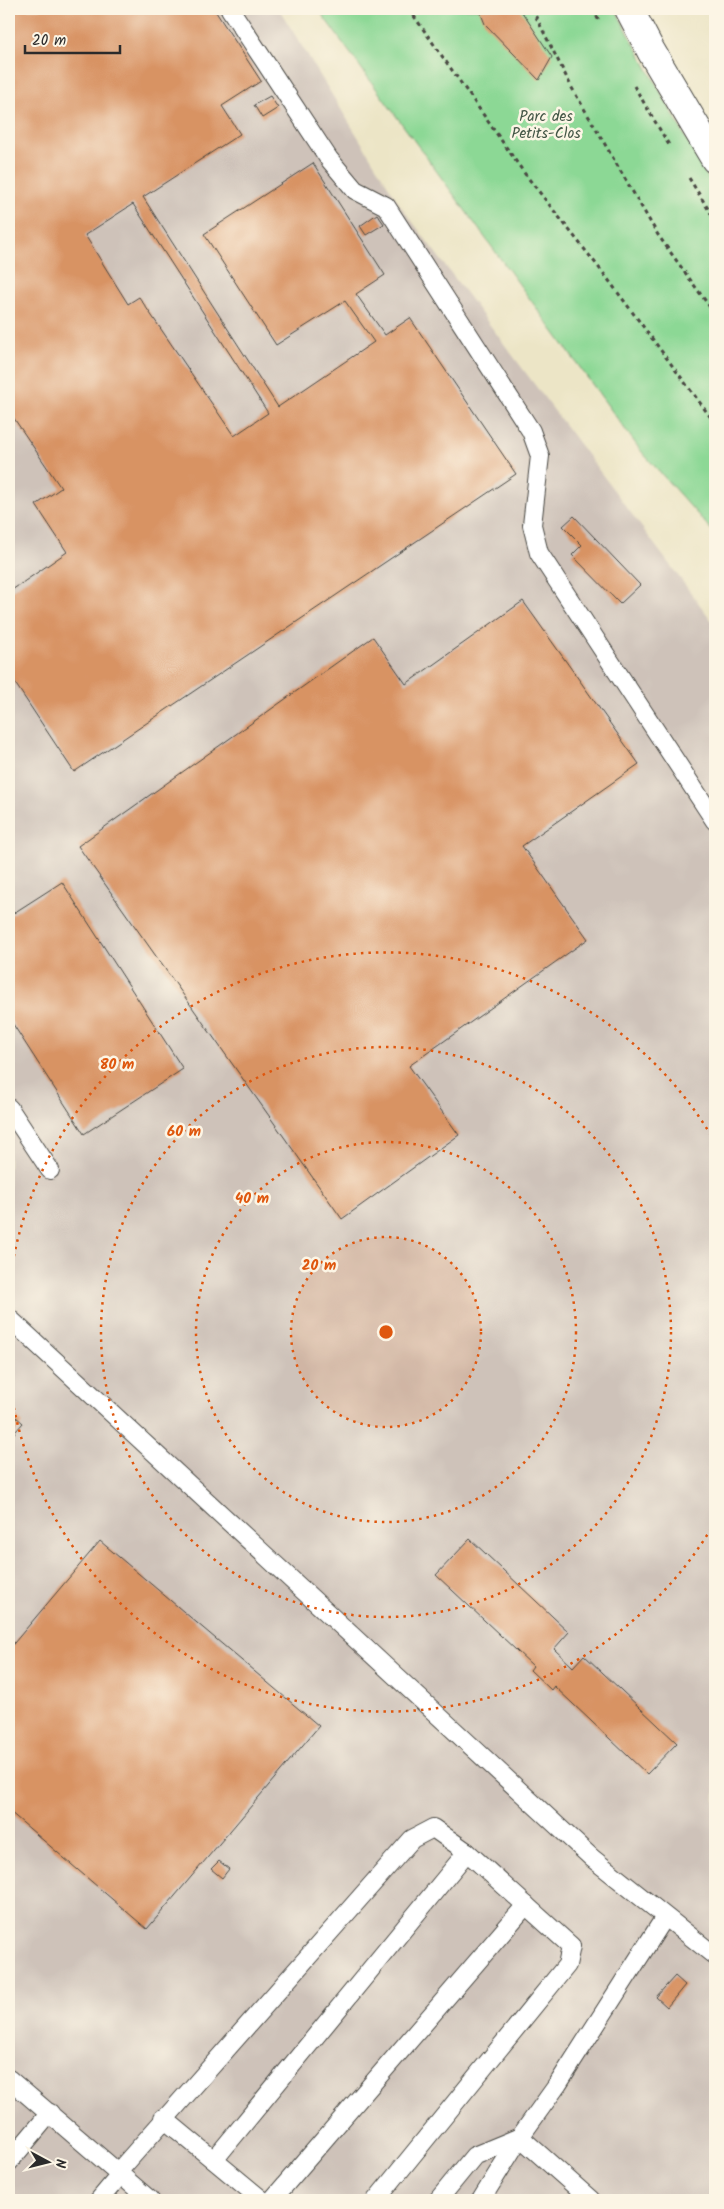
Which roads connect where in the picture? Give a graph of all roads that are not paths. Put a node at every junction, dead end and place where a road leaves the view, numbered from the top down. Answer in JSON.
{"nodes":[{"id":1,"x":230,"y":9,"type":"edge"},
{"id":2,"x":629,"y":9,"type":"edge"},
{"id":3,"x":715,"y":159,"type":"edge"},
{"id":4,"x":715,"y":821,"type":"edge"},
{"id":5,"x":9,"y":1108,"type":"edge"},
{"id":6,"x":50,"y":1170,"type":"dead end"},
{"id":7,"x":9,"y":1318,"type":"edge"},
{"id":8,"x":467,"y":1852,"type":"junction"},
{"id":9,"x":526,"y":1906,"type":"junction"},
{"id":10,"x":665,"y":1916,"type":"junction"},
{"id":11,"x":715,"y":1956,"type":"edge"},
{"id":12,"x":9,"y":2079,"type":"edge"},
{"id":13,"x":50,"y":2113,"type":"junction"},
{"id":14,"x":163,"y":2118,"type":"junction"},
{"id":15,"x":520,"y":2137,"type":"junction"},
{"id":16,"x":214,"y":2160,"type":"junction"},
{"id":17,"x":9,"y":2162,"type":"edge"},
{"id":18,"x":119,"y":2173,"type":"junction"},
{"id":19,"x":99,"y":2200,"type":"edge"},
{"id":20,"x":150,"y":2200,"type":"edge"},
{"id":21,"x":262,"y":2200,"type":"edge"},
{"id":22,"x":272,"y":2200,"type":"edge"},
{"id":23,"x":376,"y":2200,"type":"edge"},
{"id":24,"x":438,"y":2200,"type":"edge"},
{"id":25,"x":481,"y":2200,"type":"edge"},
{"id":26,"x":591,"y":2200,"type":"edge"}],
"edges":[{"from":1,"to":4,"type":"lane"},
{"from":2,"to":3,"type":"street"},
{"from":5,"to":6,"type":"lane"},
{"from":7,"to":10,"type":"lane"},
{"from":8,"to":9,"type":"lane"},
{"from":8,"to":14,"type":"lane"},
{"from":8,"to":16,"type":"lane"},
{"from":9,"to":22,"type":"lane"},
{"from":9,"to":23,"type":"lane"},
{"from":10,"to":11,"type":"lane"},
{"from":10,"to":15,"type":"lane"},
{"from":12,"to":13,"type":"lane"},
{"from":13,"to":17,"type":"lane"},
{"from":13,"to":18,"type":"lane"},
{"from":14,"to":16,"type":"lane"},
{"from":14,"to":18,"type":"lane"},
{"from":15,"to":24,"type":"lane"},
{"from":15,"to":25,"type":"lane"},
{"from":15,"to":26,"type":"lane"},
{"from":16,"to":21,"type":"lane"},
{"from":18,"to":19,"type":"lane"},
{"from":18,"to":20,"type":"lane"}]}
